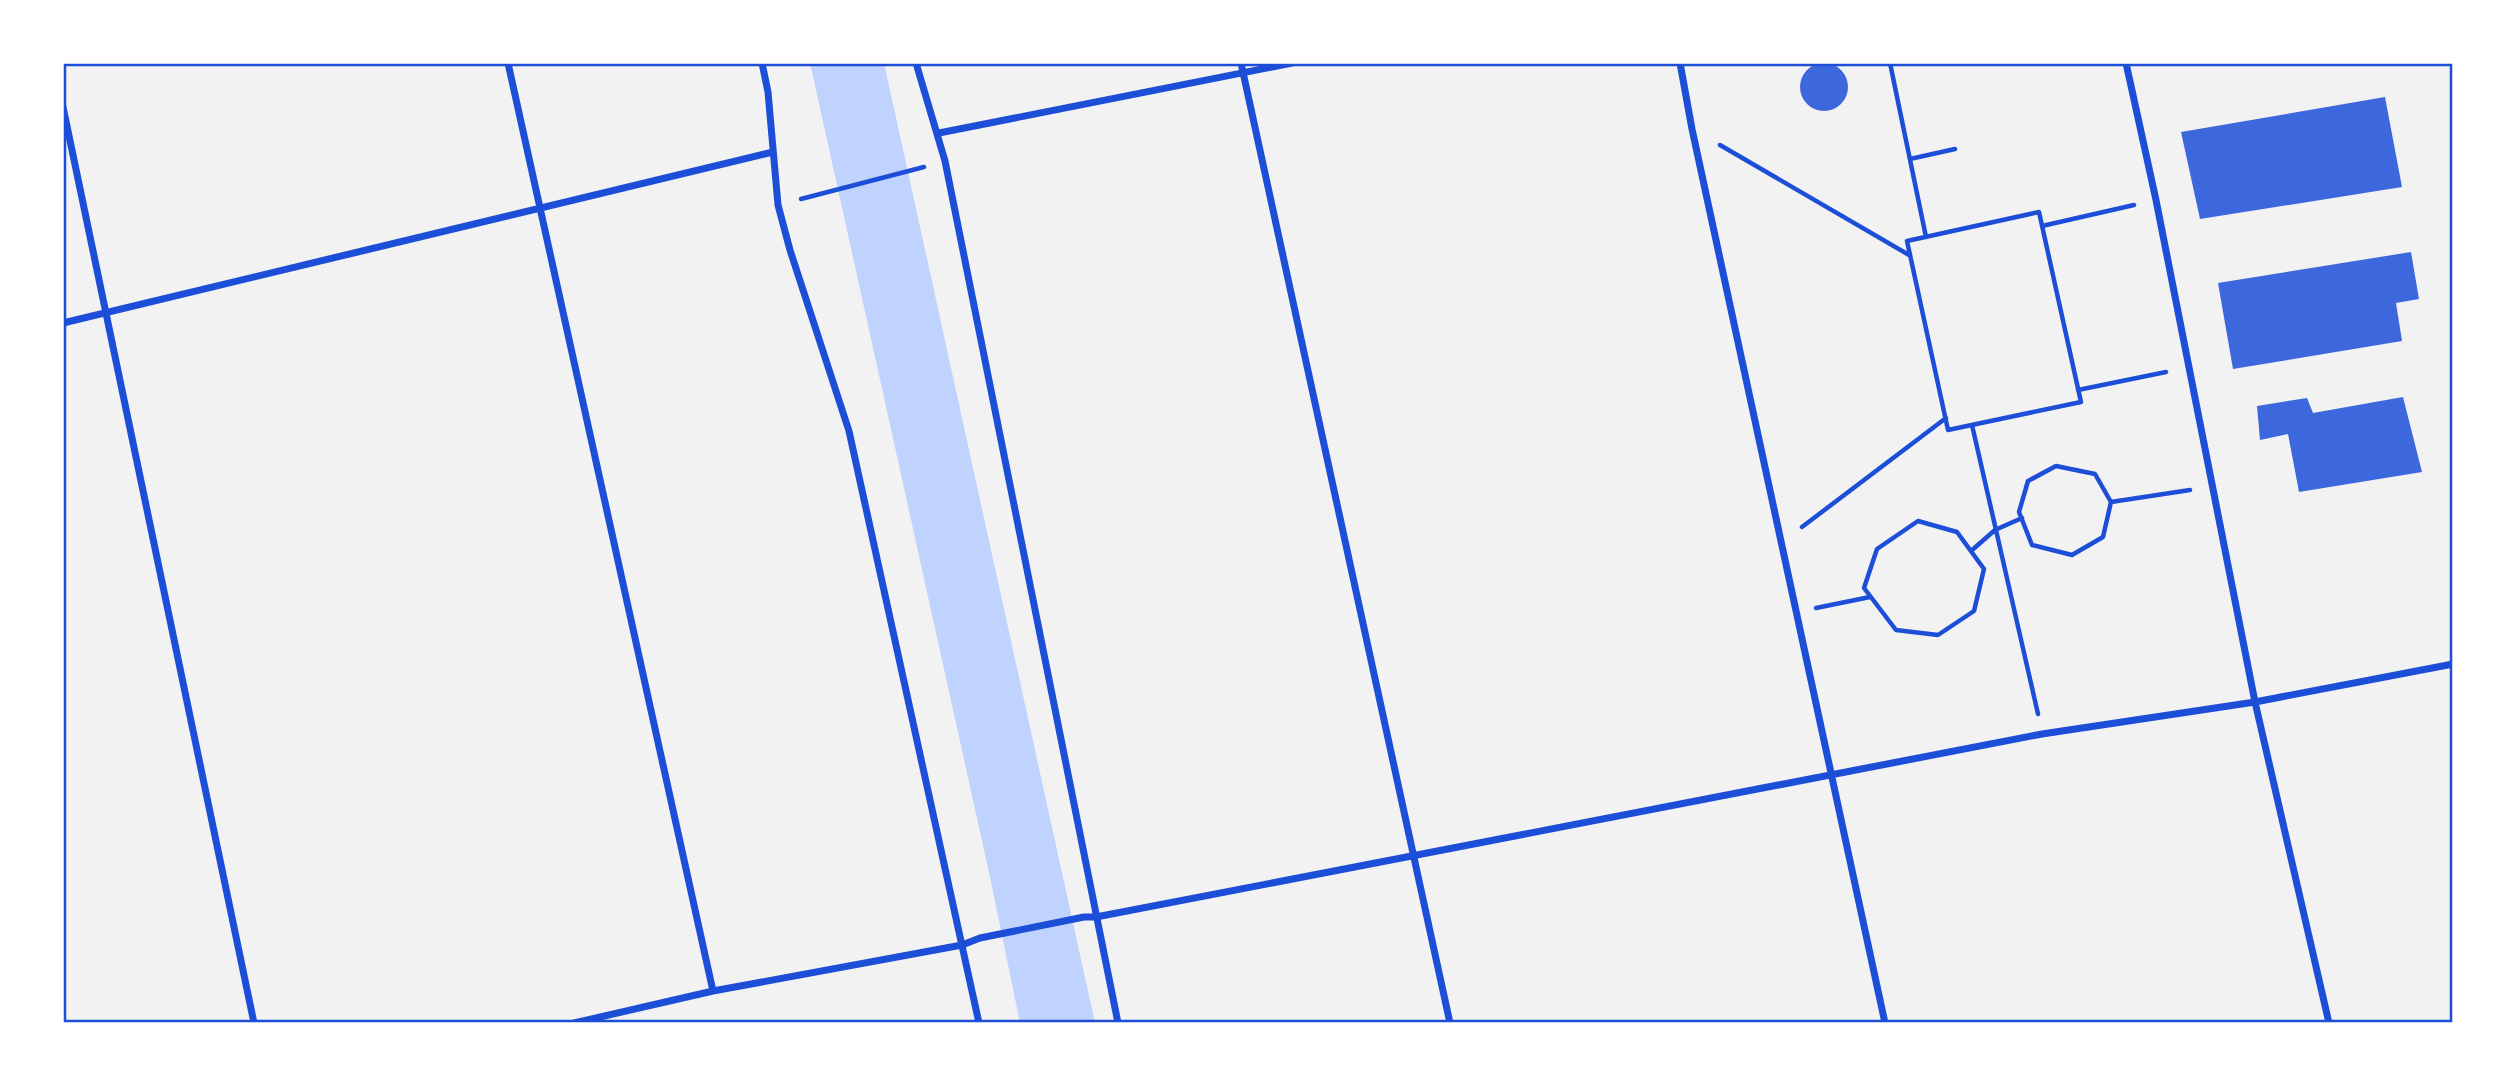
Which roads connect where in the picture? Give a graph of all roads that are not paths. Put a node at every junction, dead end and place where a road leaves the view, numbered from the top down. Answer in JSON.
{"nodes":[{"id":1,"x":508,"y":63,"type":"edge"},
{"id":2,"x":762,"y":63,"type":"edge"},
{"id":3,"x":916,"y":63,"type":"edge"},
{"id":4,"x":1241,"y":63,"type":"edge"},
{"id":5,"x":1292,"y":63,"type":"edge"},
{"id":6,"x":1680,"y":63,"type":"edge"},
{"id":7,"x":2126,"y":63,"type":"edge"},
{"id":8,"x":1243,"y":72,"type":"junction"},
{"id":9,"x":63,"y":107,"type":"edge"},
{"id":10,"x":939,"y":133,"type":"junction"},
{"id":11,"x":773,"y":152,"type":"junction"},
{"id":12,"x":540,"y":206,"type":"junction"},
{"id":13,"x":107,"y":313,"type":"junction"},
{"id":14,"x":63,"y":323,"type":"edge"},
{"id":15,"x":2453,"y":664,"type":"edge"},
{"id":16,"x":2255,"y":702,"type":"junction"},
{"id":17,"x":1830,"y":775,"type":"junction"},
{"id":18,"x":1413,"y":856,"type":"junction"},
{"id":19,"x":1096,"y":918,"type":"junction"},
{"id":20,"x":962,"y":944,"type":"junction"},
{"id":21,"x":713,"y":991,"type":"junction"},
{"id":22,"x":254,"y":1023,"type":"edge"},
{"id":23,"x":574,"y":1023,"type":"edge"},
{"id":24,"x":979,"y":1023,"type":"edge"},
{"id":25,"x":1118,"y":1023,"type":"edge"},
{"id":26,"x":1450,"y":1023,"type":"edge"},
{"id":27,"x":1885,"y":1023,"type":"edge"},
{"id":28,"x":2329,"y":1023,"type":"edge"}],
"edges":[{"from":1,"to":12,"type":"street"},
{"from":2,"to":11,"type":"street"},
{"from":3,"to":10,"type":"street"},
{"from":4,"to":8,"type":"street"},
{"from":5,"to":8,"type":"street"},
{"from":6,"to":17,"type":"street"},
{"from":7,"to":16,"type":"street"},
{"from":8,"to":10,"type":"street"},
{"from":8,"to":18,"type":"street"},
{"from":9,"to":13,"type":"street"},
{"from":10,"to":19,"type":"street"},
{"from":11,"to":12,"type":"street"},
{"from":11,"to":20,"type":"street"},
{"from":12,"to":13,"type":"street"},
{"from":12,"to":21,"type":"street"},
{"from":13,"to":14,"type":"street"},
{"from":13,"to":22,"type":"street"},
{"from":15,"to":16,"type":"street"},
{"from":16,"to":17,"type":"street"},
{"from":16,"to":28,"type":"street"},
{"from":17,"to":18,"type":"street"},
{"from":17,"to":27,"type":"street"},
{"from":18,"to":19,"type":"street"},
{"from":18,"to":26,"type":"street"},
{"from":19,"to":20,"type":"street"},
{"from":19,"to":25,"type":"street"},
{"from":20,"to":21,"type":"street"},
{"from":20,"to":24,"type":"street"},
{"from":21,"to":23,"type":"street"}]}
